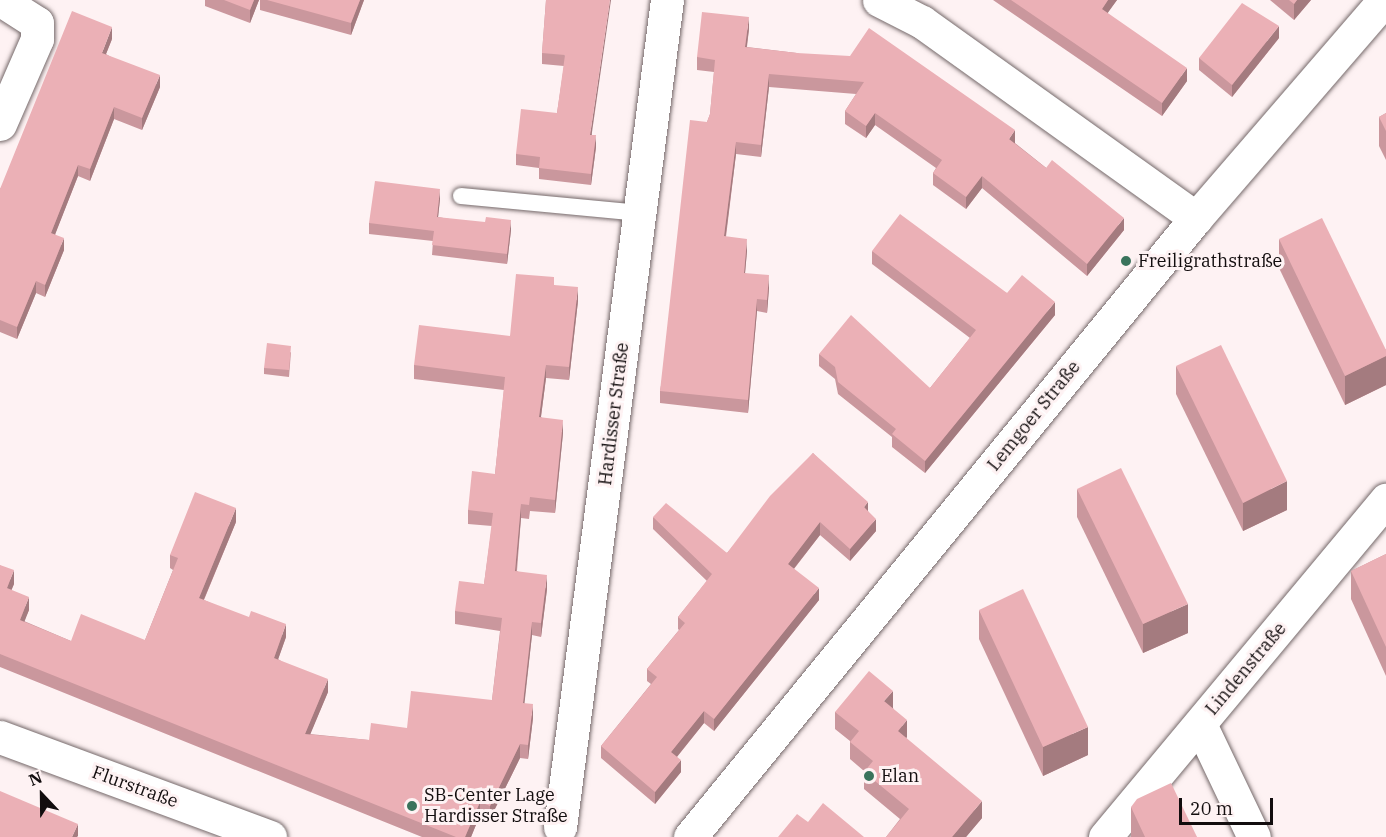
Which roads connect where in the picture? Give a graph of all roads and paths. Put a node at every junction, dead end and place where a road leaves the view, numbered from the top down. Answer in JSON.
{"nodes":[{"id":1,"x":1,"y":0,"type":"edge"},
{"id":2,"x":667,"y":0,"type":"edge"},
{"id":3,"x":879,"y":0,"type":"edge"},
{"id":4,"x":1384,"y":0,"type":"edge"},
{"id":5,"x":0,"y":124,"type":"edge"},
{"id":6,"x":461,"y":196,"type":"dead end"},
{"id":7,"x":640,"y":213,"type":"junction"},
{"id":8,"x":1196,"y":218,"type":"junction"},
{"id":9,"x":1386,"y":500,"type":"edge"},
{"id":10,"x":1200,"y":724,"type":"junction"},
{"id":11,"x":0,"y":737,"type":"edge"},
{"id":12,"x":560,"y":827,"type":"dead end"},
{"id":13,"x":270,"y":837,"type":"edge"},
{"id":14,"x":690,"y":837,"type":"edge"},
{"id":15,"x":1105,"y":837,"type":"edge"},
{"id":16,"x":1254,"y":837,"type":"edge"}],
"edges":[{"from":1,"to":5,"type":"street"},
{"from":2,"to":7,"type":"street","name":"Hardisser Straße"},
{"from":3,"to":8,"type":"street"},
{"from":4,"to":8,"type":"street","name":"Lemgoer Straße"},
{"from":6,"to":7,"type":"lane"},
{"from":7,"to":12,"type":"street","name":"Hardisser Straße"},
{"from":8,"to":14,"type":"street","name":"Lemgoer Straße"},
{"from":9,"to":10,"type":"street","name":"Lindenstraße"},
{"from":10,"to":15,"type":"street","name":"Lindenstraße"},
{"from":10,"to":16,"type":"street"},
{"from":11,"to":13,"type":"street","name":"Flurstraße"}]}
